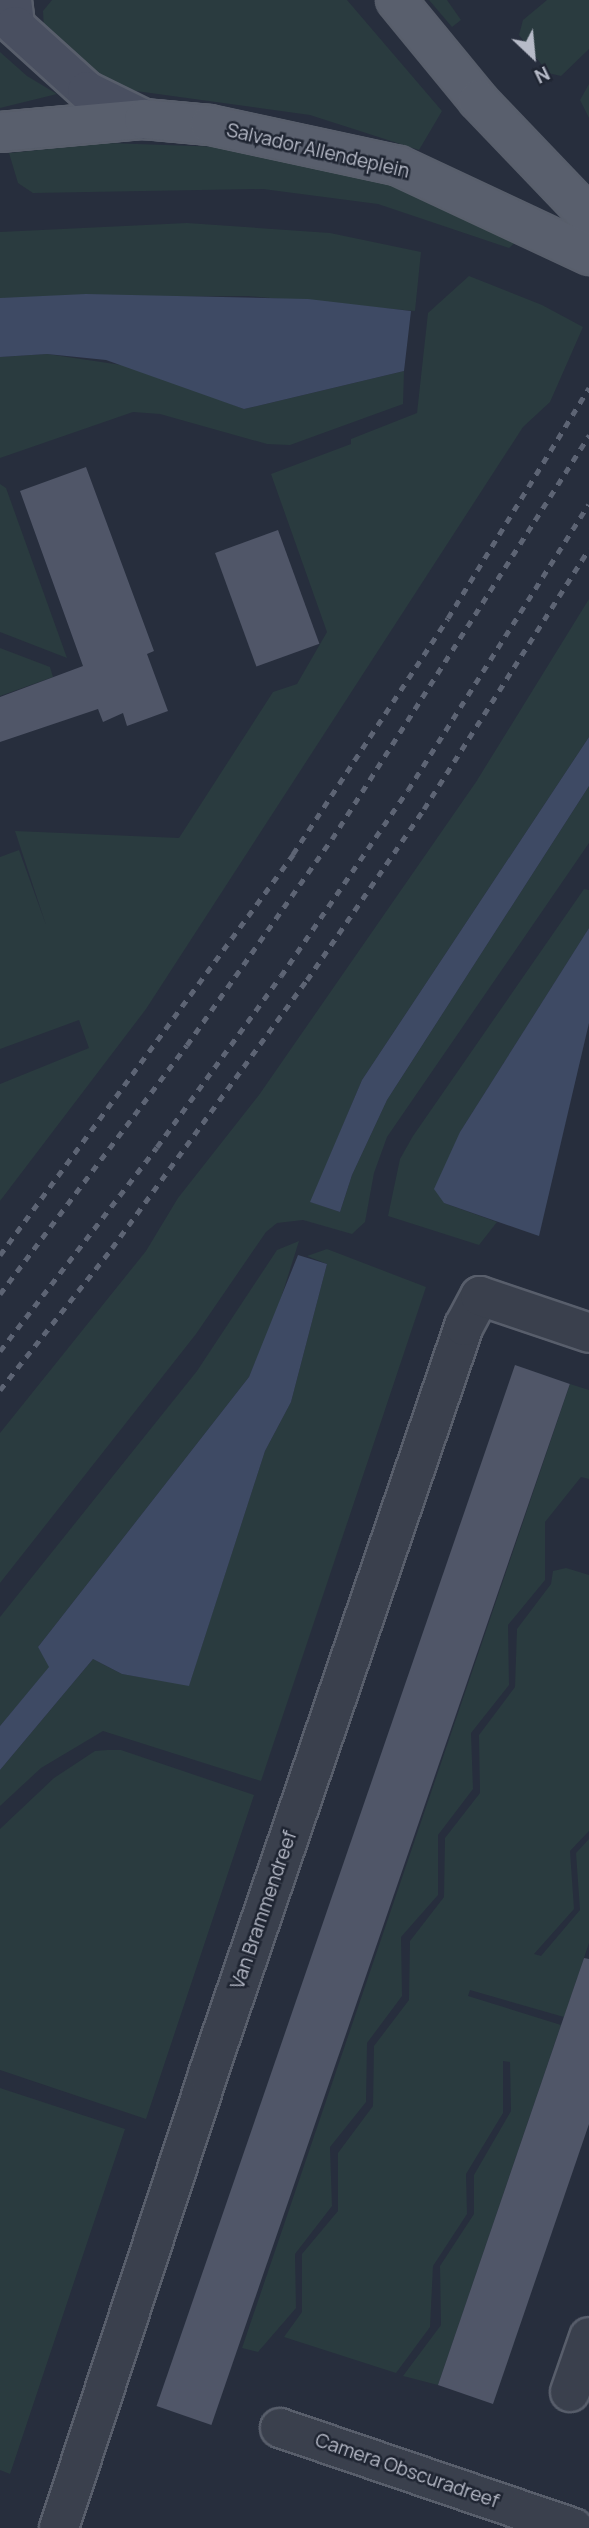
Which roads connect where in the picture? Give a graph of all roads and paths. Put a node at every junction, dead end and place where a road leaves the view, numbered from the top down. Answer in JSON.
{"nodes":[{"id":1,"x":396,"y":0,"type":"edge"},
{"id":2,"x":16,"y":16,"type":"edge"},
{"id":3,"x":144,"y":119,"type":"junction"},
{"id":4,"x":0,"y":132,"type":"edge"},
{"id":5,"x":580,"y":237,"type":"edge"},
{"id":6,"x":589,"y":1333,"type":"edge"},
{"id":7,"x":589,"y":2337,"type":"edge"},
{"id":8,"x":570,"y":2392,"type":"dead end"},
{"id":9,"x":280,"y":2428,"type":"dead end"},
{"id":10,"x":59,"y":2528,"type":"edge"},
{"id":11,"x":573,"y":2528,"type":"edge"}],
"edges":[{"from":1,"to":5,"type":"main road","name":"Salvador Allendeplein"},
{"from":2,"to":3,"type":"main road","name":"Salvador Allendeplein"},
{"from":3,"to":4,"type":"main road","name":"Salvador Allendeplein"},
{"from":3,"to":5,"type":"main road","name":"Salvador Allendeplein"},
{"from":6,"to":10,"type":"street","name":"Van Brammendreef"},
{"from":7,"to":8,"type":"street"},
{"from":9,"to":11,"type":"street","name":"Camera Obscuradreef"}]}
